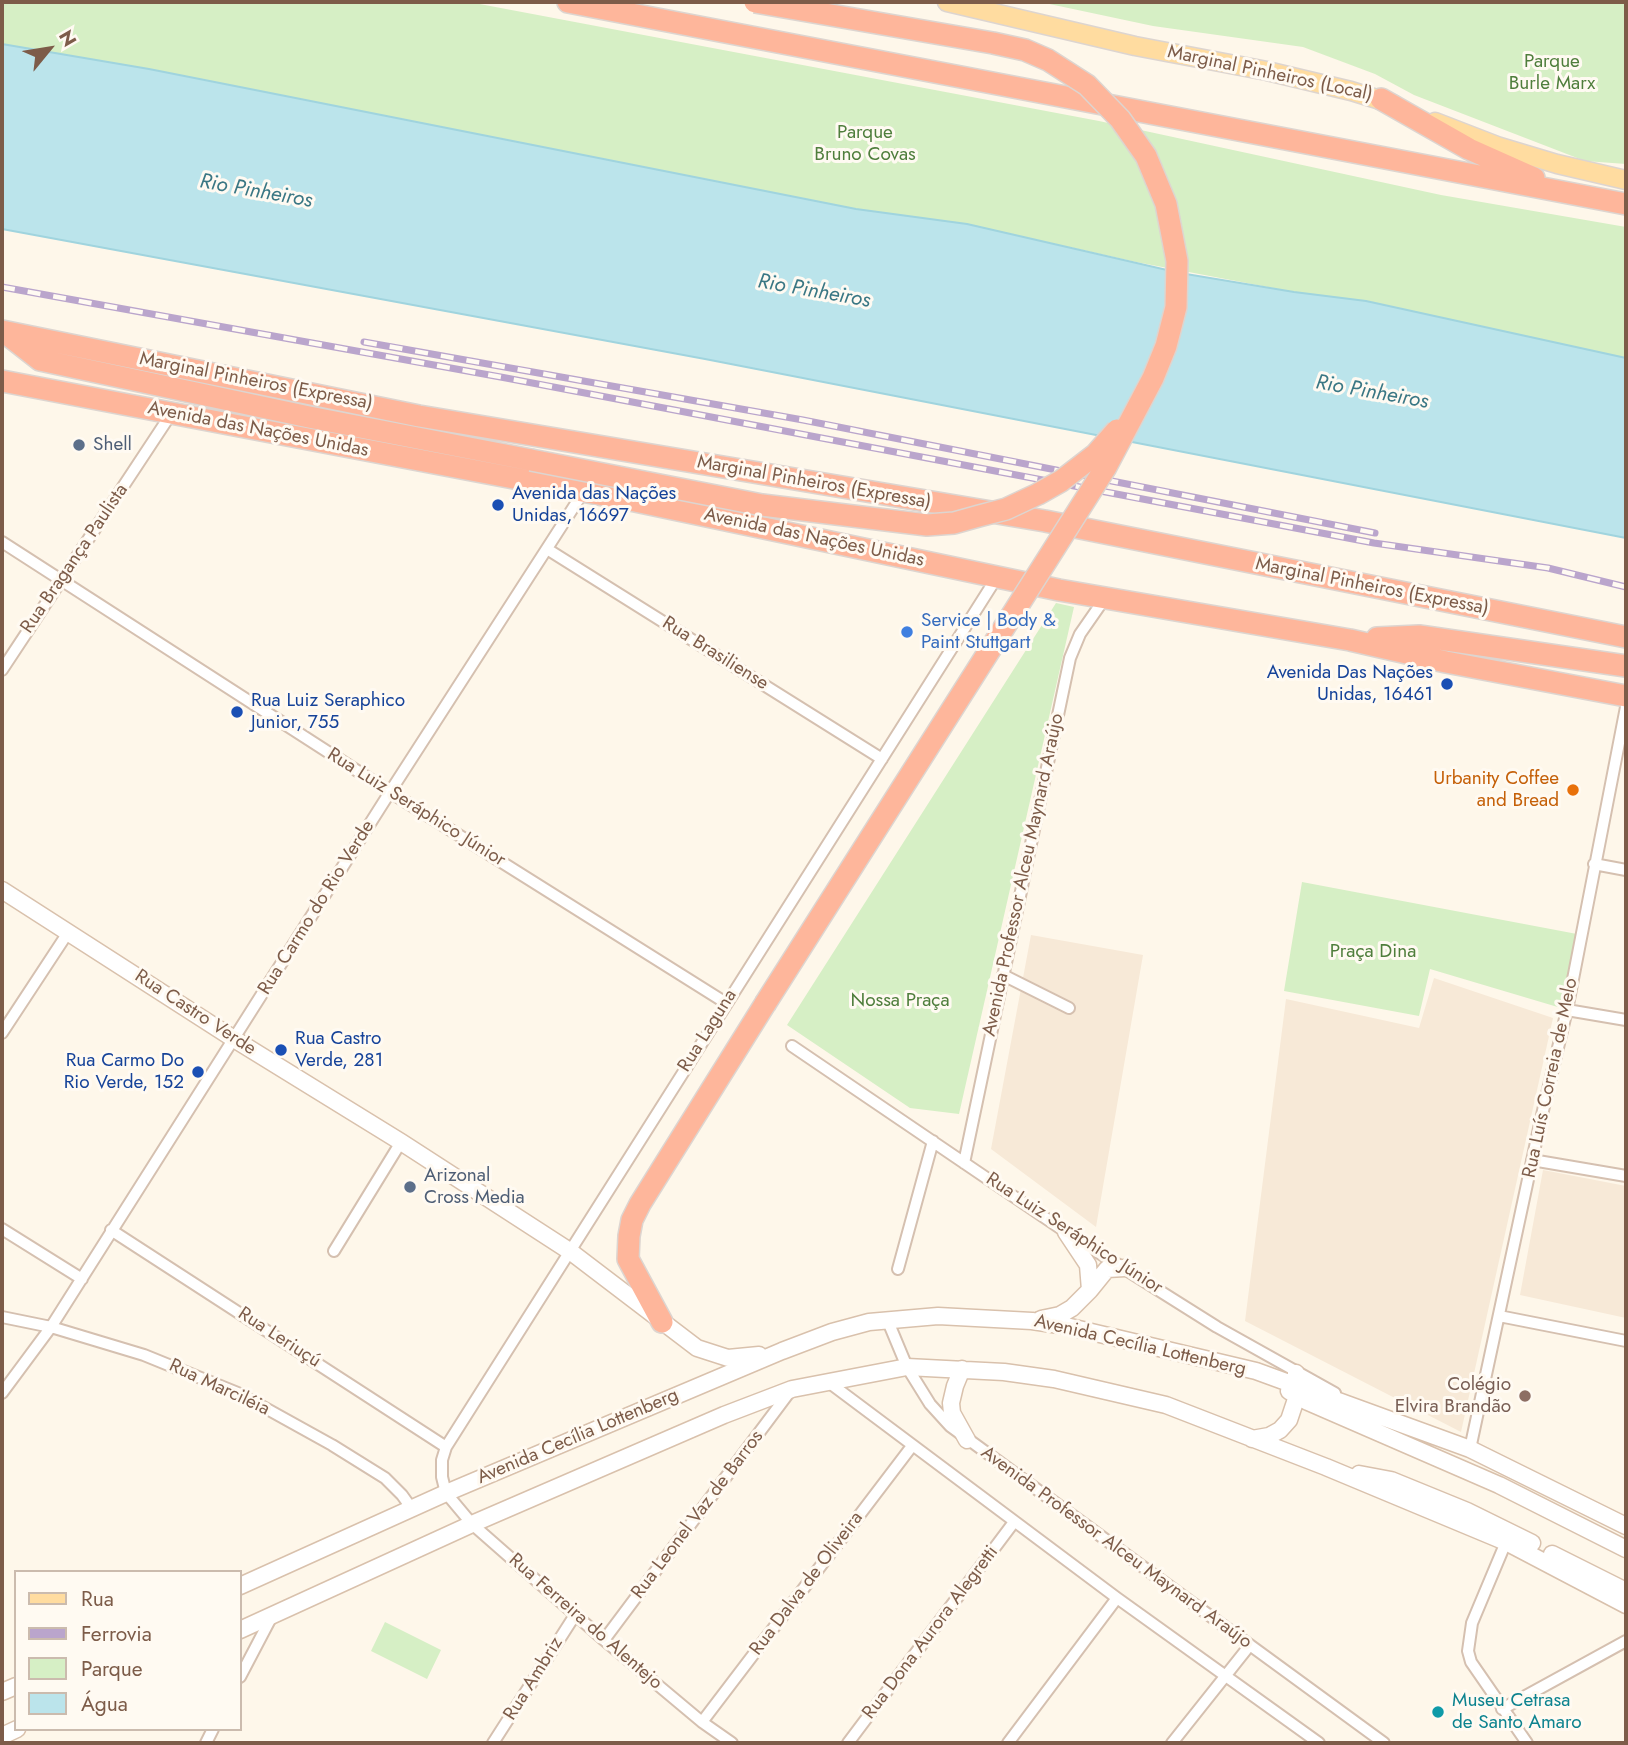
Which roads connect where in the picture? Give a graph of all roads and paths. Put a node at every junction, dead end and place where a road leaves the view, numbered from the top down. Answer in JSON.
{"nodes":[{"id":1,"x":568,"y":2,"type":"edge"},
{"id":2,"x":755,"y":2,"type":"edge"},
{"id":3,"x":947,"y":2,"type":"edge"},
{"id":4,"x":1381,"y":99,"type":"junction"},
{"id":5,"x":1626,"y":180,"type":"edge"},
{"id":6,"x":1572,"y":194,"type":"junction"},
{"id":7,"x":1626,"y":204,"type":"edge"},
{"id":8,"x":3,"y":331,"type":"edge"},
{"id":9,"x":2,"y":381,"type":"edge"},
{"id":10,"x":1142,"y":401,"type":"junction"},
{"id":11,"x":171,"y":414,"type":"junction"},
{"id":12,"x":584,"y":491,"type":"junction"},
{"id":13,"x":2,"y":542,"type":"edge"},
{"id":14,"x":547,"y":549,"type":"junction"},
{"id":15,"x":997,"y":577,"type":"junction"},
{"id":16,"x":61,"y":580,"type":"junction"},
{"id":17,"x":1107,"y":596,"type":"junction"},
{"id":18,"x":1626,"y":637,"type":"edge"},
{"id":19,"x":1350,"y":640,"type":"junction"},
{"id":20,"x":1626,"y":666,"type":"edge"},
{"id":21,"x":2,"y":670,"type":"edge"},
{"id":22,"x":1626,"y":696,"type":"edge"},
{"id":23,"x":1626,"y":707,"type":"edge"},
{"id":24,"x":882,"y":759,"type":"junction"},
{"id":25,"x":390,"y":792,"type":"junction"},
{"id":26,"x":1594,"y":864,"type":"junction"},
{"id":27,"x":1626,"y":870,"type":"edge"},
{"id":28,"x":2,"y":890,"type":"edge"},
{"id":29,"x":69,"y":931,"type":"junction"},
{"id":30,"x":1003,"y":975,"type":"junction"},
{"id":31,"x":726,"y":1003,"type":"junction"},
{"id":32,"x":1069,"y":1008,"type":"dead end"},
{"id":33,"x":1567,"y":1010,"type":"junction"},
{"id":34,"x":1626,"y":1020,"type":"edge"},
{"id":35,"x":2,"y":1033,"type":"edge"},
{"id":36,"x":234,"y":1039,"type":"junction"},
{"id":37,"x":792,"y":1046,"type":"dead end"},
{"id":38,"x":933,"y":1141,"type":"junction"},
{"id":39,"x":401,"y":1142,"type":"junction"},
{"id":40,"x":1532,"y":1160,"type":"junction"},
{"id":41,"x":964,"y":1163,"type":"junction"},
{"id":42,"x":1626,"y":1176,"type":"edge"},
{"id":43,"x":2,"y":1228,"type":"edge"},
{"id":44,"x":111,"y":1230,"type":"junction"},
{"id":45,"x":1066,"y":1232,"type":"junction"},
{"id":46,"x":334,"y":1251,"type":"dead end"},
{"id":47,"x":571,"y":1252,"type":"junction"},
{"id":48,"x":1125,"y":1268,"type":"junction"},
{"id":49,"x":898,"y":1269,"type":"dead end"},
{"id":50,"x":82,"y":1279,"type":"junction"},
{"id":51,"x":1090,"y":1290,"type":"junction"},
{"id":52,"x":1499,"y":1316,"type":"junction"},
{"id":53,"x":2,"y":1317,"type":"edge"},
{"id":54,"x":887,"y":1319,"type":"junction"},
{"id":55,"x":1032,"y":1321,"type":"junction"},
{"id":56,"x":662,"y":1322,"type":"junction"},
{"id":57,"x":51,"y":1327,"type":"junction"},
{"id":58,"x":1626,"y":1340,"type":"edge"},
{"id":59,"x":782,"y":1351,"type":"junction"},
{"id":60,"x":907,"y":1367,"type":"junction"},
{"id":61,"x":962,"y":1369,"type":"junction"},
{"id":62,"x":827,"y":1381,"type":"junction"},
{"id":63,"x":1298,"y":1386,"type":"junction"},
{"id":64,"x":792,"y":1389,"type":"junction"},
{"id":65,"x":2,"y":1393,"type":"edge"},
{"id":66,"x":1252,"y":1439,"type":"junction"},
{"id":67,"x":967,"y":1440,"type":"junction"},
{"id":68,"x":912,"y":1446,"type":"junction"},
{"id":69,"x":446,"y":1447,"type":"junction"},
{"id":70,"x":1471,"y":1449,"type":"junction"},
{"id":71,"x":1326,"y":1467,"type":"junction"},
{"id":72,"x":446,"y":1493,"type":"junction"},
{"id":73,"x":412,"y":1509,"type":"junction"},
{"id":74,"x":1014,"y":1522,"type":"junction"},
{"id":75,"x":472,"y":1524,"type":"junction"},
{"id":76,"x":1626,"y":1526,"type":"edge"},
{"id":77,"x":1506,"y":1542,"type":"junction"},
{"id":78,"x":1626,"y":1549,"type":"edge"},
{"id":79,"x":242,"y":1585,"type":"edge"},
{"id":80,"x":1626,"y":1591,"type":"edge"},
{"id":81,"x":1116,"y":1598,"type":"junction"},
{"id":82,"x":1626,"y":1605,"type":"edge"},
{"id":83,"x":575,"y":1615,"type":"junction"},
{"id":84,"x":272,"y":1616,"type":"junction"},
{"id":85,"x":242,"y":1629,"type":"edge"},
{"id":86,"x":604,"y":1640,"type":"junction"},
{"id":87,"x":1626,"y":1641,"type":"edge"},
{"id":88,"x":1250,"y":1645,"type":"junction"},
{"id":89,"x":242,"y":1673,"type":"edge"},
{"id":90,"x":1225,"y":1678,"type":"junction"},
{"id":91,"x":1502,"y":1709,"type":"junction"},
{"id":92,"x":702,"y":1722,"type":"junction"},
{"id":93,"x":494,"y":1743,"type":"edge"},
{"id":94,"x":732,"y":1743,"type":"edge"},
{"id":95,"x":848,"y":1743,"type":"edge"},
{"id":96,"x":1008,"y":1743,"type":"edge"},
{"id":97,"x":1172,"y":1743,"type":"edge"},
{"id":98,"x":1319,"y":1743,"type":"edge"},
{"id":99,"x":1384,"y":1743,"type":"edge"},
{"id":100,"x":1527,"y":1743,"type":"edge"}],
"edges":[{"from":1,"to":6,"type":"highway"},
{"from":2,"to":10,"type":"highway","bridge":true},
{"from":3,"to":4,"type":"main road","name":"Marginal Pinheiros (Local)"},
{"from":4,"to":5,"type":"main road","name":"Marginal Pinheiros (Local)"},
{"from":4,"to":6,"type":"highway"},
{"from":6,"to":7,"type":"highway"},
{"from":8,"to":10,"type":"highway","bridge":true},
{"from":8,"to":18,"type":"highway","name":"Marginal Pinheiros (Expressa)"},
{"from":9,"to":11,"type":"highway","name":"Avenida das Nações Unidas"},
{"from":10,"to":56,"type":"highway","bridge":true},
{"from":11,"to":12,"type":"highway","name":"Avenida das Nações Unidas"},
{"from":11,"to":16,"type":"street","name":"Rua Bragança Paulista"},
{"from":12,"to":14,"type":"street","name":"Rua Carmo do Rio Verde"},
{"from":12,"to":15,"type":"highway","name":"Avenida das Nações Unidas"},
{"from":13,"to":16,"type":"street","name":"Rua Luiz Seráphico Júnior"},
{"from":14,"to":24,"type":"street","name":"Rua Brasiliense"},
{"from":14,"to":25,"type":"street","name":"Rua Carmo do Rio Verde"},
{"from":15,"to":17,"type":"highway","name":"Avenida das Nações Unidas"},
{"from":15,"to":24,"type":"street","name":"Rua Laguna"},
{"from":16,"to":21,"type":"street","name":"Rua Bragança Paulista"},
{"from":16,"to":25,"type":"street","name":"Rua Luiz Seráphico Júnior"},
{"from":17,"to":19,"type":"highway","name":"Avenida das Nações Unidas"},
{"from":17,"to":30,"type":"street","name":"Avenida Professor Alceu Maynard Araújo"},
{"from":19,"to":20,"type":"highway"},
{"from":19,"to":22,"type":"highway","name":"Avenida das Nações Unidas"},
{"from":23,"to":26,"type":"street","name":"Rua Luís Correia de Melo"},
{"from":24,"to":31,"type":"street","name":"Rua Laguna"},
{"from":25,"to":31,"type":"street","name":"Rua Luiz Seráphico Júnior"},
{"from":25,"to":36,"type":"street","name":"Rua Carmo do Rio Verde"},
{"from":26,"to":27,"type":"street"},
{"from":26,"to":33,"type":"street","name":"Rua Luís Correia de Melo"},
{"from":28,"to":29,"type":"main road","name":"Rua Castro Verde"},
{"from":29,"to":35,"type":"street"},
{"from":29,"to":36,"type":"main road","name":"Rua Castro Verde"},
{"from":30,"to":32,"type":"street"},
{"from":30,"to":41,"type":"street","name":"Avenida Professor Alceu Maynard Araújo"},
{"from":31,"to":47,"type":"street","name":"Rua Laguna"},
{"from":33,"to":34,"type":"street"},
{"from":33,"to":40,"type":"street","name":"Rua Luís Correia de Melo"},
{"from":36,"to":39,"type":"main road","name":"Rua Castro Verde"},
{"from":36,"to":44,"type":"street","name":"Rua Carmo do Rio Verde"},
{"from":37,"to":38,"type":"street","name":"Rua Luiz Seráphico Júnior"},
{"from":38,"to":41,"type":"street","name":"Rua Luiz Seráphico Júnior"},
{"from":38,"to":49,"type":"street"},
{"from":39,"to":46,"type":"street"},
{"from":39,"to":47,"type":"main road","name":"Rua Castro Verde"},
{"from":40,"to":42,"type":"street"},
{"from":40,"to":52,"type":"street","name":"Rua Luís Correia de Melo"},
{"from":41,"to":45,"type":"street","name":"Rua Luiz Seráphico Júnior"},
{"from":43,"to":50,"type":"street"},
{"from":44,"to":50,"type":"street","name":"Rua Carmo do Rio Verde"},
{"from":44,"to":69,"type":"street","name":"Rua Leriuçú"},
{"from":45,"to":48,"type":"street","name":"Rua Luiz Seráphico Júnior"},
{"from":45,"to":51,"type":"main road"},
{"from":47,"to":56,"type":"main road","name":"Rua Castro Verde"},
{"from":47,"to":69,"type":"street","name":"Rua Laguna"},
{"from":48,"to":51,"type":"main road"},
{"from":48,"to":63,"type":"street","name":"Rua Luiz Seráphico Júnior"},
{"from":50,"to":57,"type":"street","name":"Rua Carmo do Rio Verde"},
{"from":51,"to":55,"type":"main road"},
{"from":52,"to":58,"type":"street"},
{"from":52,"to":70,"type":"street","name":"Rua Luís Correia de Melo"},
{"from":53,"to":57,"type":"street","name":"Rua Marciléia"},
{"from":54,"to":55,"type":"main road","name":"Avenida Cecília Lottenberg"},
{"from":54,"to":59,"type":"main road","name":"Avenida Cecília Lottenberg"},
{"from":54,"to":60,"type":"street","name":"Avenida Professor Alceu Maynard Araújo"},
{"from":55,"to":63,"type":"main road","name":"Avenida Cecília Lottenberg"},
{"from":56,"to":59,"type":"main road","name":"Rua Castro Verde"},
{"from":57,"to":65,"type":"street","name":"Rua Carmo do Rio Verde"},
{"from":57,"to":73,"type":"street","name":"Rua Marciléia"},
{"from":59,"to":72,"type":"main road","name":"Avenida Cecília Lottenberg"},
{"from":60,"to":61,"type":"main road","name":"Avenida Cecília Lottenberg"},
{"from":60,"to":62,"type":"main road","name":"Avenida Cecília Lottenberg"},
{"from":60,"to":67,"type":"street","name":"Avenida Professor Alceu Maynard Araújo"},
{"from":61,"to":66,"type":"main road","name":"Avenida Cecília Lottenberg"},
{"from":61,"to":67,"type":"main road"},
{"from":62,"to":64,"type":"main road","name":"Avenida Cecília Lottenberg"},
{"from":62,"to":68,"type":"street","name":"Avenida Professor Alceu Maynard Araújo"},
{"from":63,"to":66,"type":"main road"},
{"from":63,"to":70,"type":"main road"},
{"from":63,"to":78,"type":"main road"},
{"from":64,"to":75,"type":"main road","name":"Avenida Cecília Lottenberg"},
{"from":64,"to":86,"type":"street","name":"Rua Leonel Vaz de Barros"},
{"from":66,"to":71,"type":"main road","name":"Avenida Cecília Lottenberg"},
{"from":67,"to":88,"type":"street","name":"Avenida Professor Alceu Maynard Araújo"},
{"from":68,"to":74,"type":"street","name":"Avenida Professor Alceu Maynard Araújo"},
{"from":68,"to":92,"type":"street","name":"Rua Dalva de Oliveira"},
{"from":69,"to":72,"type":"street","name":"Rua Laguna"},
{"from":70,"to":76,"type":"main road"},
{"from":71,"to":77,"type":"main road","name":"Avenida Cecília Lottenberg"},
{"from":71,"to":80,"type":"main road"},
{"from":72,"to":73,"type":"main road","name":"Avenida Cecília Lottenberg"},
{"from":72,"to":75,"type":"street","name":"Rua Ferreira do Alentejo"},
{"from":73,"to":79,"type":"main road","name":"Avenida Cecília Lottenberg"},
{"from":74,"to":81,"type":"street","name":"Avenida Professor Alceu Maynard Araújo"},
{"from":74,"to":95,"type":"street","name":"Rua Dona Aurora Alegretti"},
{"from":75,"to":83,"type":"street","name":"Rua Ferreira do Alentejo"},
{"from":75,"to":84,"type":"main road","name":"Avenida Cecília Lottenberg"},
{"from":77,"to":82,"type":"main road","name":"Avenida Cecília Lottenberg"},
{"from":77,"to":91,"type":"street"},
{"from":81,"to":90,"type":"street","name":"Avenida Professor Alceu Maynard Araújo"},
{"from":81,"to":96,"type":"street"},
{"from":83,"to":86,"type":"street","name":"Rua Ferreira do Alentejo"},
{"from":83,"to":93,"type":"street","name":"Rua Ambriz"},
{"from":84,"to":85,"type":"main road","name":"Avenida Cecília Lottenberg"},
{"from":84,"to":89,"type":"street"},
{"from":86,"to":92,"type":"street","name":"Rua Ferreira do Alentejo"},
{"from":87,"to":91,"type":"street"},
{"from":88,"to":90,"type":"street"},
{"from":88,"to":99,"type":"street","name":"Avenida Professor Alceu Maynard Araújo"},
{"from":90,"to":97,"type":"street"},
{"from":90,"to":98,"type":"street","name":"Avenida Professor Alceu Maynard Araújo"},
{"from":91,"to":100,"type":"street"},
{"from":92,"to":94,"type":"street","name":"Rua Ferreira do Alentejo"}]}
